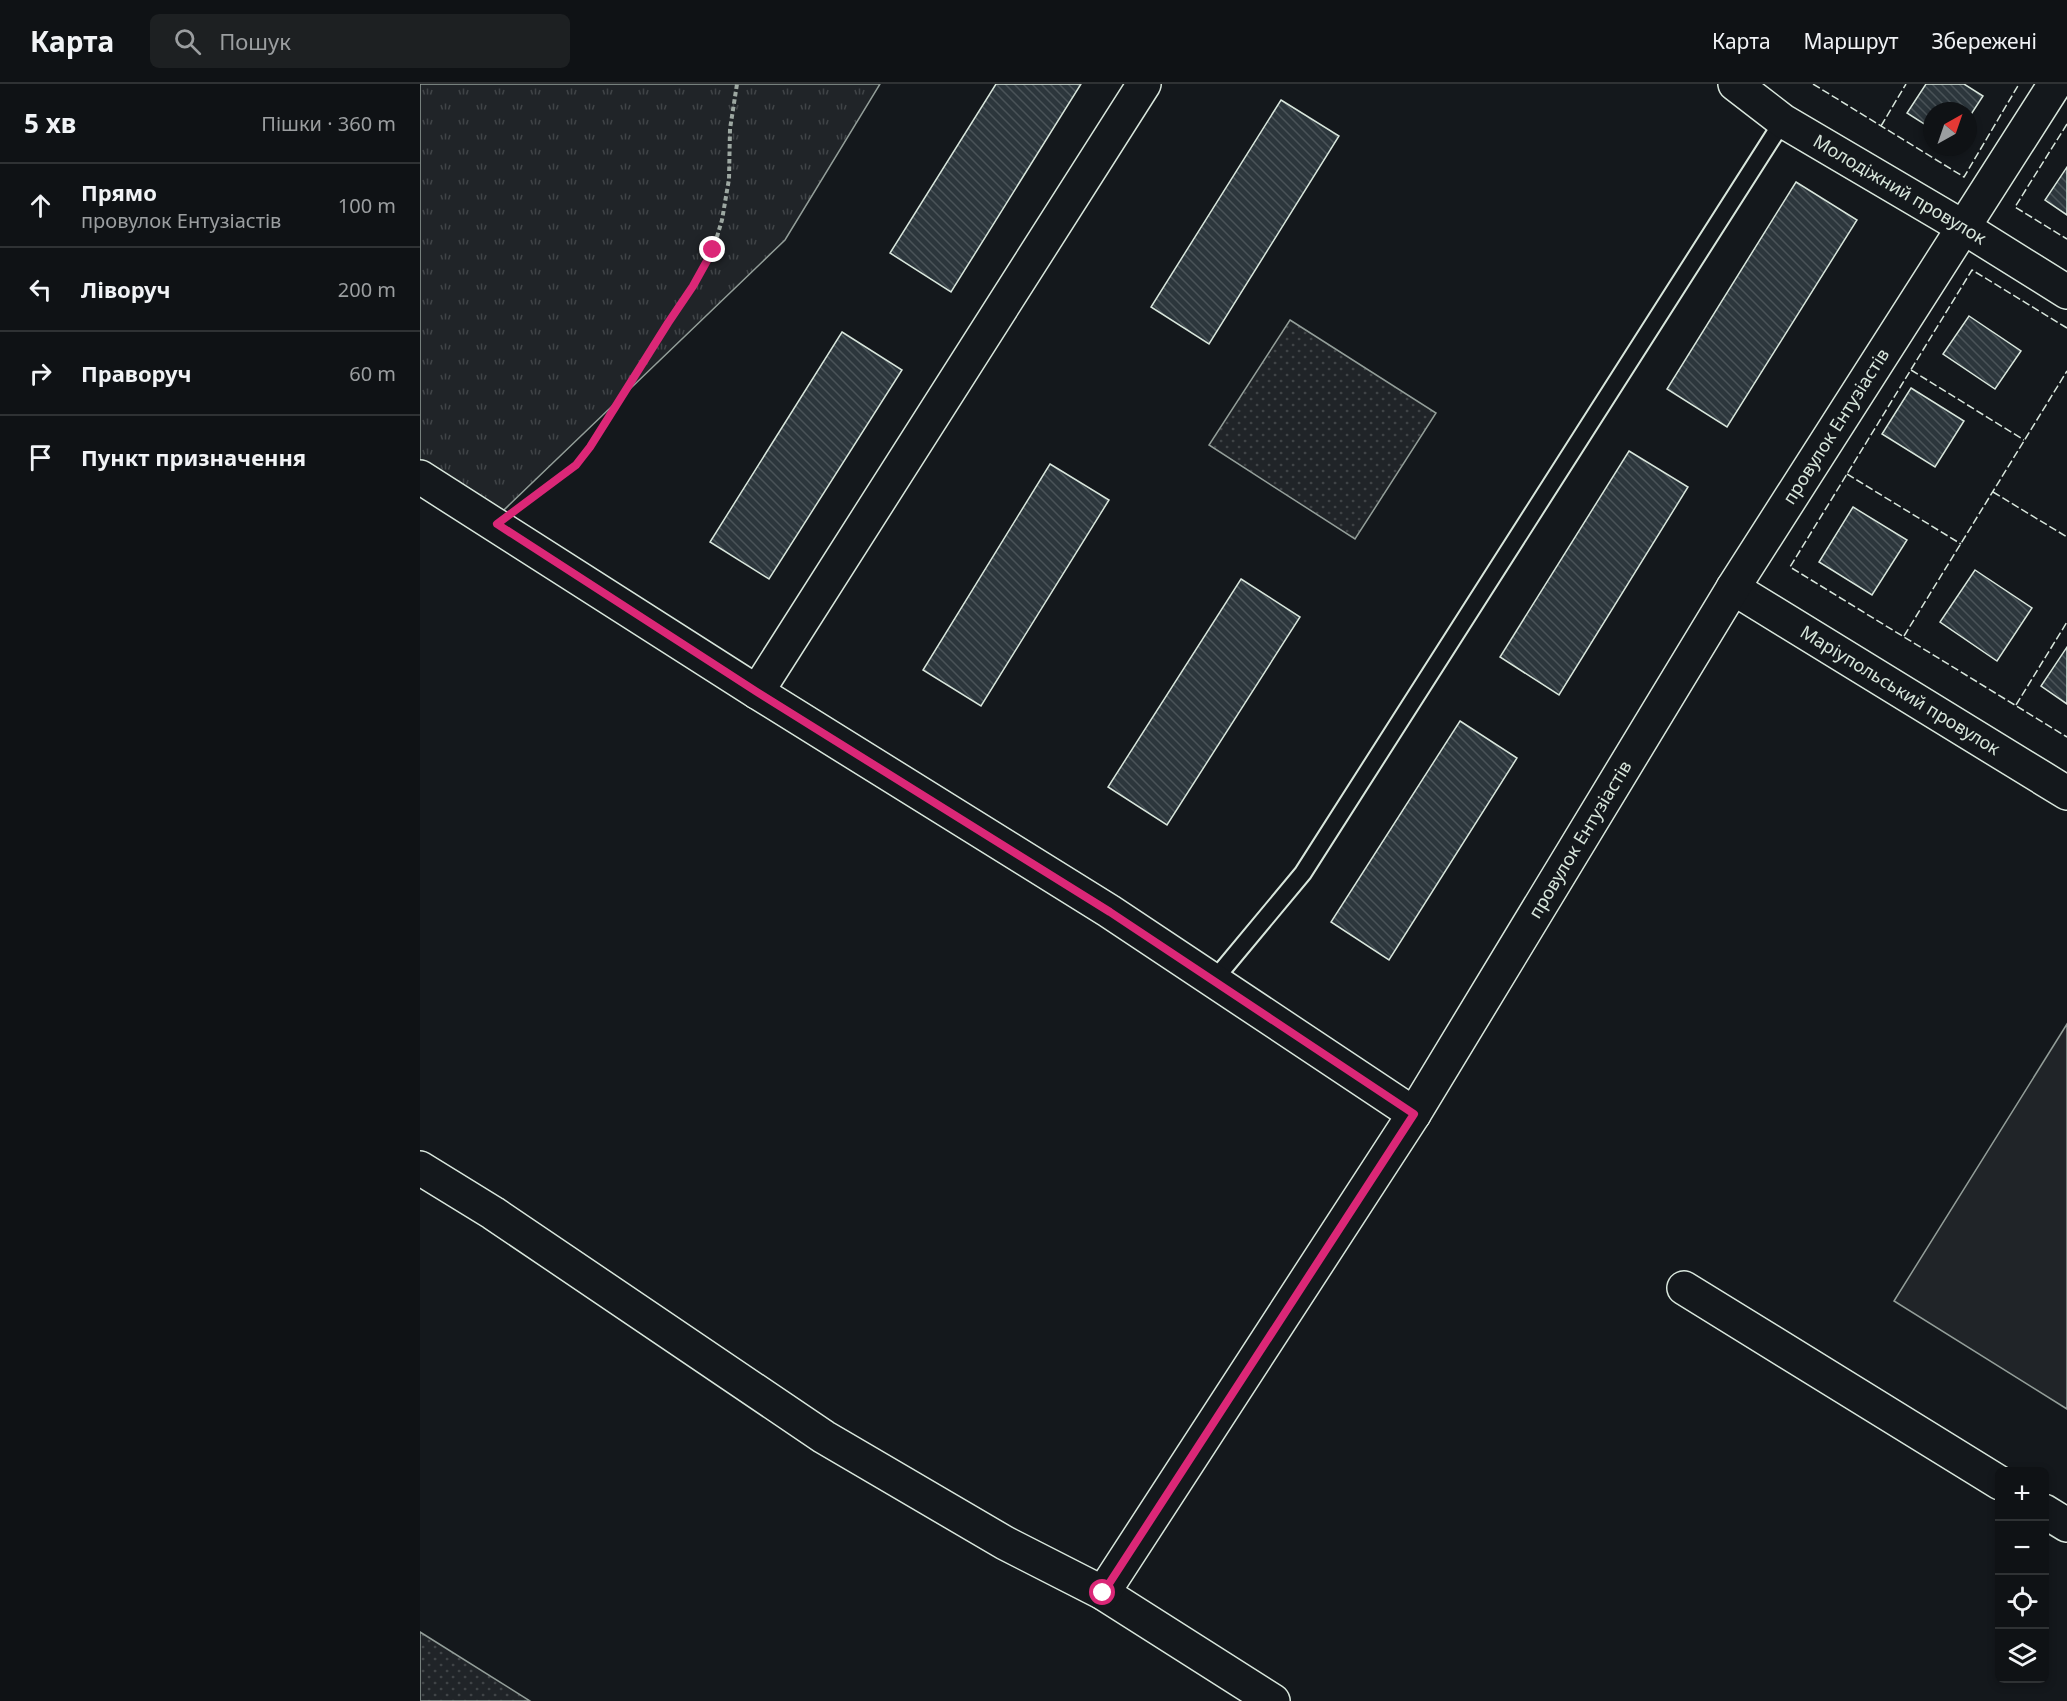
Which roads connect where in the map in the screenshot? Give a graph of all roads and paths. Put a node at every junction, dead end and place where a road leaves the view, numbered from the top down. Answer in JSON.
{"nodes":[{"id":1,"x":737,"y":84,"type":"edge"},
{"id":2,"x":1144,"y":84,"type":"edge"},
{"id":3,"x":1735,"y":84,"type":"edge"},
{"id":4,"x":2055,"y":84,"type":"edge"},
{"id":5,"x":1783,"y":121,"type":"junction"},
{"id":6,"x":1963,"y":227,"type":"junction"},
{"id":7,"x":2067,"y":292,"type":"edge"},
{"id":8,"x":420,"y":477,"type":"edge"},
{"id":9,"x":497,"y":524,"type":"junction"},
{"id":10,"x":1733,"y":588,"type":"junction"},
{"id":11,"x":757,"y":692,"type":"junction"},
{"id":12,"x":2067,"y":793,"type":"edge"},
{"id":13,"x":1214,"y":980,"type":"junction"},
{"id":14,"x":1414,"y":1114,"type":"junction"},
{"id":15,"x":420,"y":1168,"type":"edge"},
{"id":16,"x":1684,"y":1288,"type":"dead end"},
{"id":17,"x":1995,"y":1480,"type":"edge"},
{"id":18,"x":2049,"y":1514,"type":"edge"},
{"id":19,"x":2067,"y":1525,"type":"edge"},
{"id":20,"x":1103,"y":1593,"type":"junction"},
{"id":21,"x":1273,"y":1701,"type":"edge"}],
"edges":[{"from":1,"to":9,"type":"path"},
{"from":2,"to":11,"type":"street"},
{"from":3,"to":5,"type":"street","name":"Молодіжний провулок"},
{"from":4,"to":6,"type":"street","name":"провулок Ентузіастів"},
{"from":5,"to":6,"type":"street","name":"Молодіжний провулок"},
{"from":5,"to":13,"type":"lane"},
{"from":6,"to":7,"type":"street","name":"Молодіжний провулок"},
{"from":6,"to":10,"type":"street","name":"провулок Ентузіастів"},
{"from":8,"to":9,"type":"street"},
{"from":9,"to":11,"type":"street"},
{"from":10,"to":12,"type":"street","name":"Маріупольський провулок"},
{"from":10,"to":14,"type":"street","name":"провулок Ентузіастів"},
{"from":11,"to":13,"type":"street"},
{"from":13,"to":14,"type":"street"},
{"from":14,"to":20,"type":"street","name":"провулок Ентузіастів"},
{"from":15,"to":20,"type":"street"},
{"from":16,"to":17,"type":"street"},
{"from":18,"to":19,"type":"street"},
{"from":20,"to":21,"type":"street"}]}
